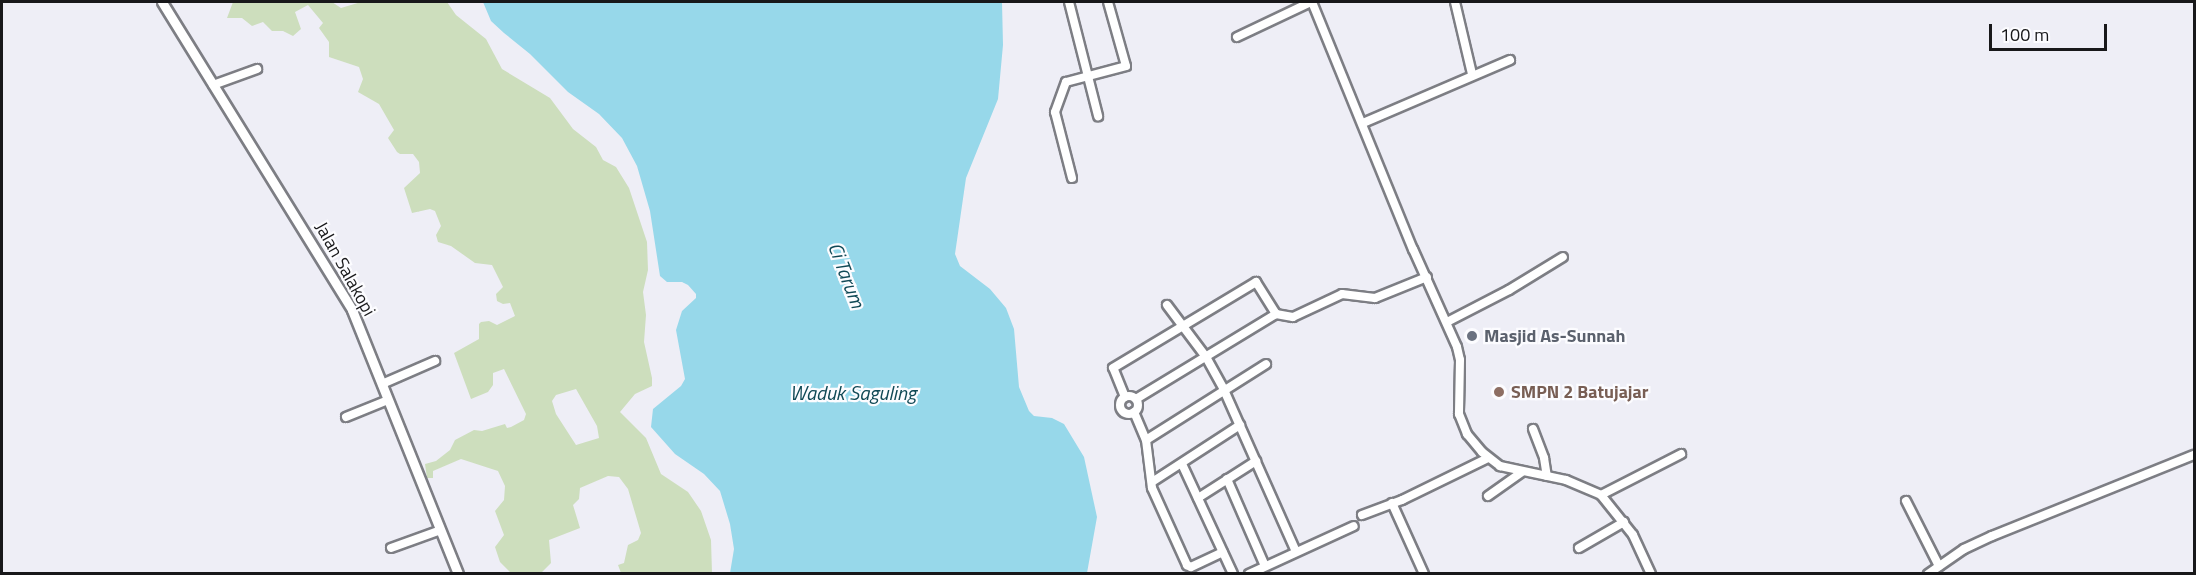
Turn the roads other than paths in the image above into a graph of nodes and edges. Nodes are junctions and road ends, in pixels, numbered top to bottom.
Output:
1 (162, 2) edge
2 (1069, 2) edge
3 (1108, 2) edge
4 (1311, 2) edge
5 (1455, 2) edge
6 (1237, 37) dead end
7 (1510, 60) dead end
8 (257, 69) dead end
9 (1472, 74) junction
10 (1088, 76) junction
11 (213, 85) junction
12 (1098, 116) dead end
13 (1363, 123) junction
14 (1072, 178) dead end
15 (1563, 256) dead end
16 (1427, 278) junction
17 (1167, 305) dead end
18 (1276, 315) junction
19 (1447, 322) junction
20 (1183, 326) junction
21 (1206, 357) junction
22 (435, 361) dead end
23 (1266, 364) dead end
24 (382, 384) junction
25 (1224, 390) junction
26 (1125, 397) junction
27 (1136, 399) junction
28 (388, 400) junction
29 (1134, 412) junction
30 (346, 417) dead end
31 (1240, 425) junction
32 (1533, 429) dead end
33 (1146, 440) junction
34 (1681, 454) dead end
35 (2194, 456) edge
36 (1488, 458) junction
37 (1256, 461) junction
38 (1182, 464) junction
39 (1522, 472) junction
40 (1548, 476) junction
41 (1227, 479) junction
42 (1152, 482) junction
43 (1601, 495) junction
44 (1488, 496) dead end
45 (1198, 498) junction
46 (1906, 501) dead end
47 (1392, 503) junction
48 (1362, 515) dead end
49 (1624, 522) junction
50 (1354, 526) dead end
51 (441, 530) junction
52 (391, 548) dead end
53 (1579, 548) dead end
54 (1223, 552) junction
55 (1296, 552) junction
56 (1265, 566) junction
57 (1939, 566) junction
58 (458, 573) edge
59 (1233, 573) edge
60 (1249, 573) edge
61 (1424, 573) edge
62 (1651, 573) edge
63 (1928, 573) edge

1 - 11 street, Jalan Salakopi
2 - 10 street
3 - 10 street
4 - 6 street
4 - 13 street
5 - 9 street
7 - 9 street
8 - 11 street
9 - 13 street
10 - 12 street
10 - 14 street
11 - 24 street, Jalan Salakopi
13 - 16 street
15 - 19 street
16 - 18 street
16 - 19 street
17 - 20 street
18 - 20 street
18 - 21 street
19 - 36 street
20 - 21 street
20 - 26 street
21 - 25 street
21 - 27 street
22 - 24 street
23 - 25 street
24 - 28 street, Jalan Salakopi
25 - 31 street
25 - 33 street
26 - 27 street
26 - 29 street
27 - 29 street
28 - 30 street
28 - 51 street, Jalan Salakopi
29 - 33 street
31 - 37 street
31 - 38 street
32 - 40 street
33 - 42 street
34 - 43 street
35 - 57 street
36 - 39 street
36 - 47 street
37 - 41 street
37 - 55 street
38 - 42 street
38 - 45 street
39 - 40 street
39 - 44 street
40 - 43 street
41 - 45 street
41 - 56 street
42 - 54 street
43 - 49 street
45 - 54 street
46 - 57 street
47 - 48 street
47 - 61 street
49 - 53 street
49 - 62 street
50 - 55 street
51 - 52 street
51 - 58 street, Jalan Salakopi
54 - 59 street
55 - 56 street
56 - 60 street
57 - 63 street

